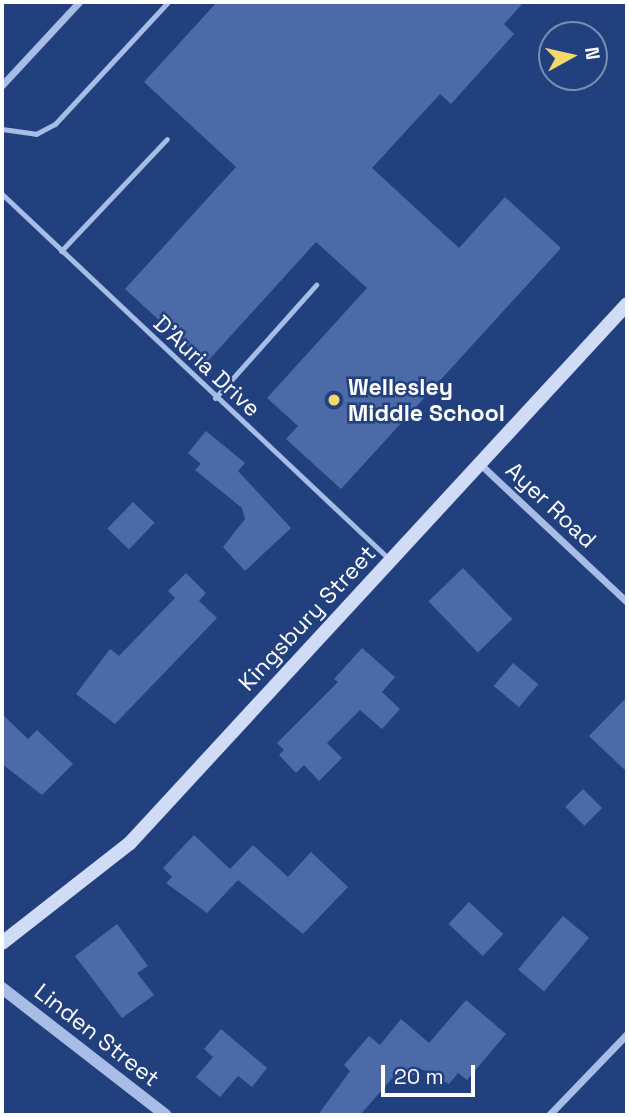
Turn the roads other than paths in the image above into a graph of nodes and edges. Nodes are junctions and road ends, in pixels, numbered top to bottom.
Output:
1 (79, 2) edge
2 (168, 2) edge
3 (2, 85) edge
4 (2, 129) edge
5 (167, 139) dead end
6 (2, 194) edge
7 (61, 251) junction
8 (316, 285) dead end
9 (627, 304) edge
10 (215, 398) junction
11 (480, 464) junction
12 (391, 561) junction
13 (627, 602) edge
14 (2, 943) edge
15 (2, 988) edge
16 (627, 1034) edge
17 (166, 1115) edge
18 (549, 1115) edge

1 - 3 street
2 - 4 lane
5 - 7 lane
6 - 7 lane, D'Auria Drive
7 - 10 lane, D'Auria Drive
8 - 10 lane
9 - 11 main road, Kingsbury Street
10 - 12 lane, D'Auria Drive
11 - 12 main road, Kingsbury Street
11 - 13 street, Ayer Road
12 - 14 main road, Kingsbury Street
15 - 17 street, Linden Street
16 - 18 street

